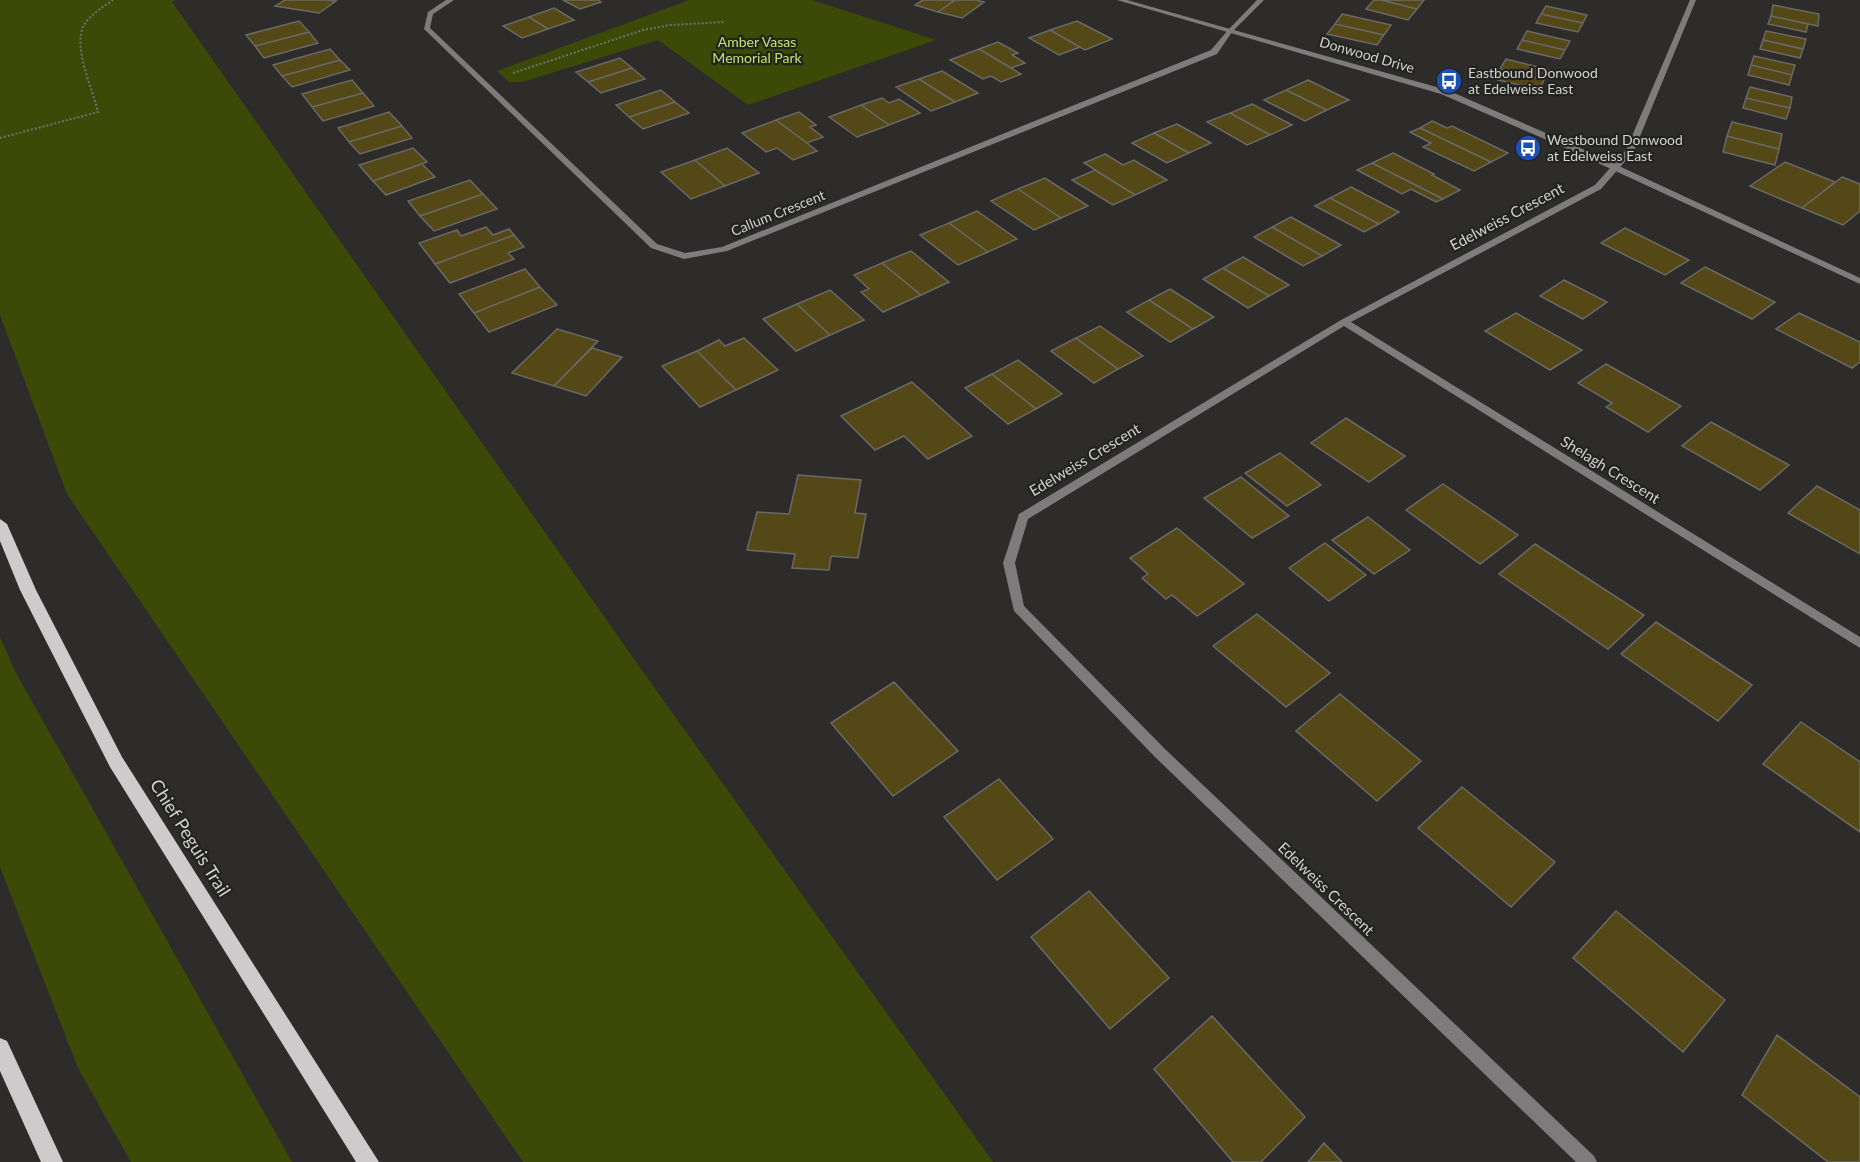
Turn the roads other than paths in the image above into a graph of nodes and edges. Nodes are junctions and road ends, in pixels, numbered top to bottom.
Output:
1 (451, 0) edge
2 (1120, 0) edge
3 (1260, 0) edge
4 (1693, 0) edge
5 (1230, 31) junction
6 (1613, 168) junction
7 (1860, 281) edge
8 (1344, 322) junction
9 (0, 524) edge
10 (1860, 643) edge
11 (0, 1048) edge
12 (52, 1162) edge
13 (368, 1162) edge
14 (1588, 1162) edge

1 - 5 street, Callum Crescent
2 - 5 street, Donwood Drive
3 - 5 street, Callum Crescent
4 - 6 street, Edelweiss Crescent
5 - 6 street, Donwood Drive
6 - 7 street, Donwood Drive
6 - 8 street, Edelweiss Crescent
8 - 10 street, Shelagh Crescent
8 - 14 street, Edelweiss Crescent
9 - 13 main road, Chief Peguis Trail
11 - 12 main road

